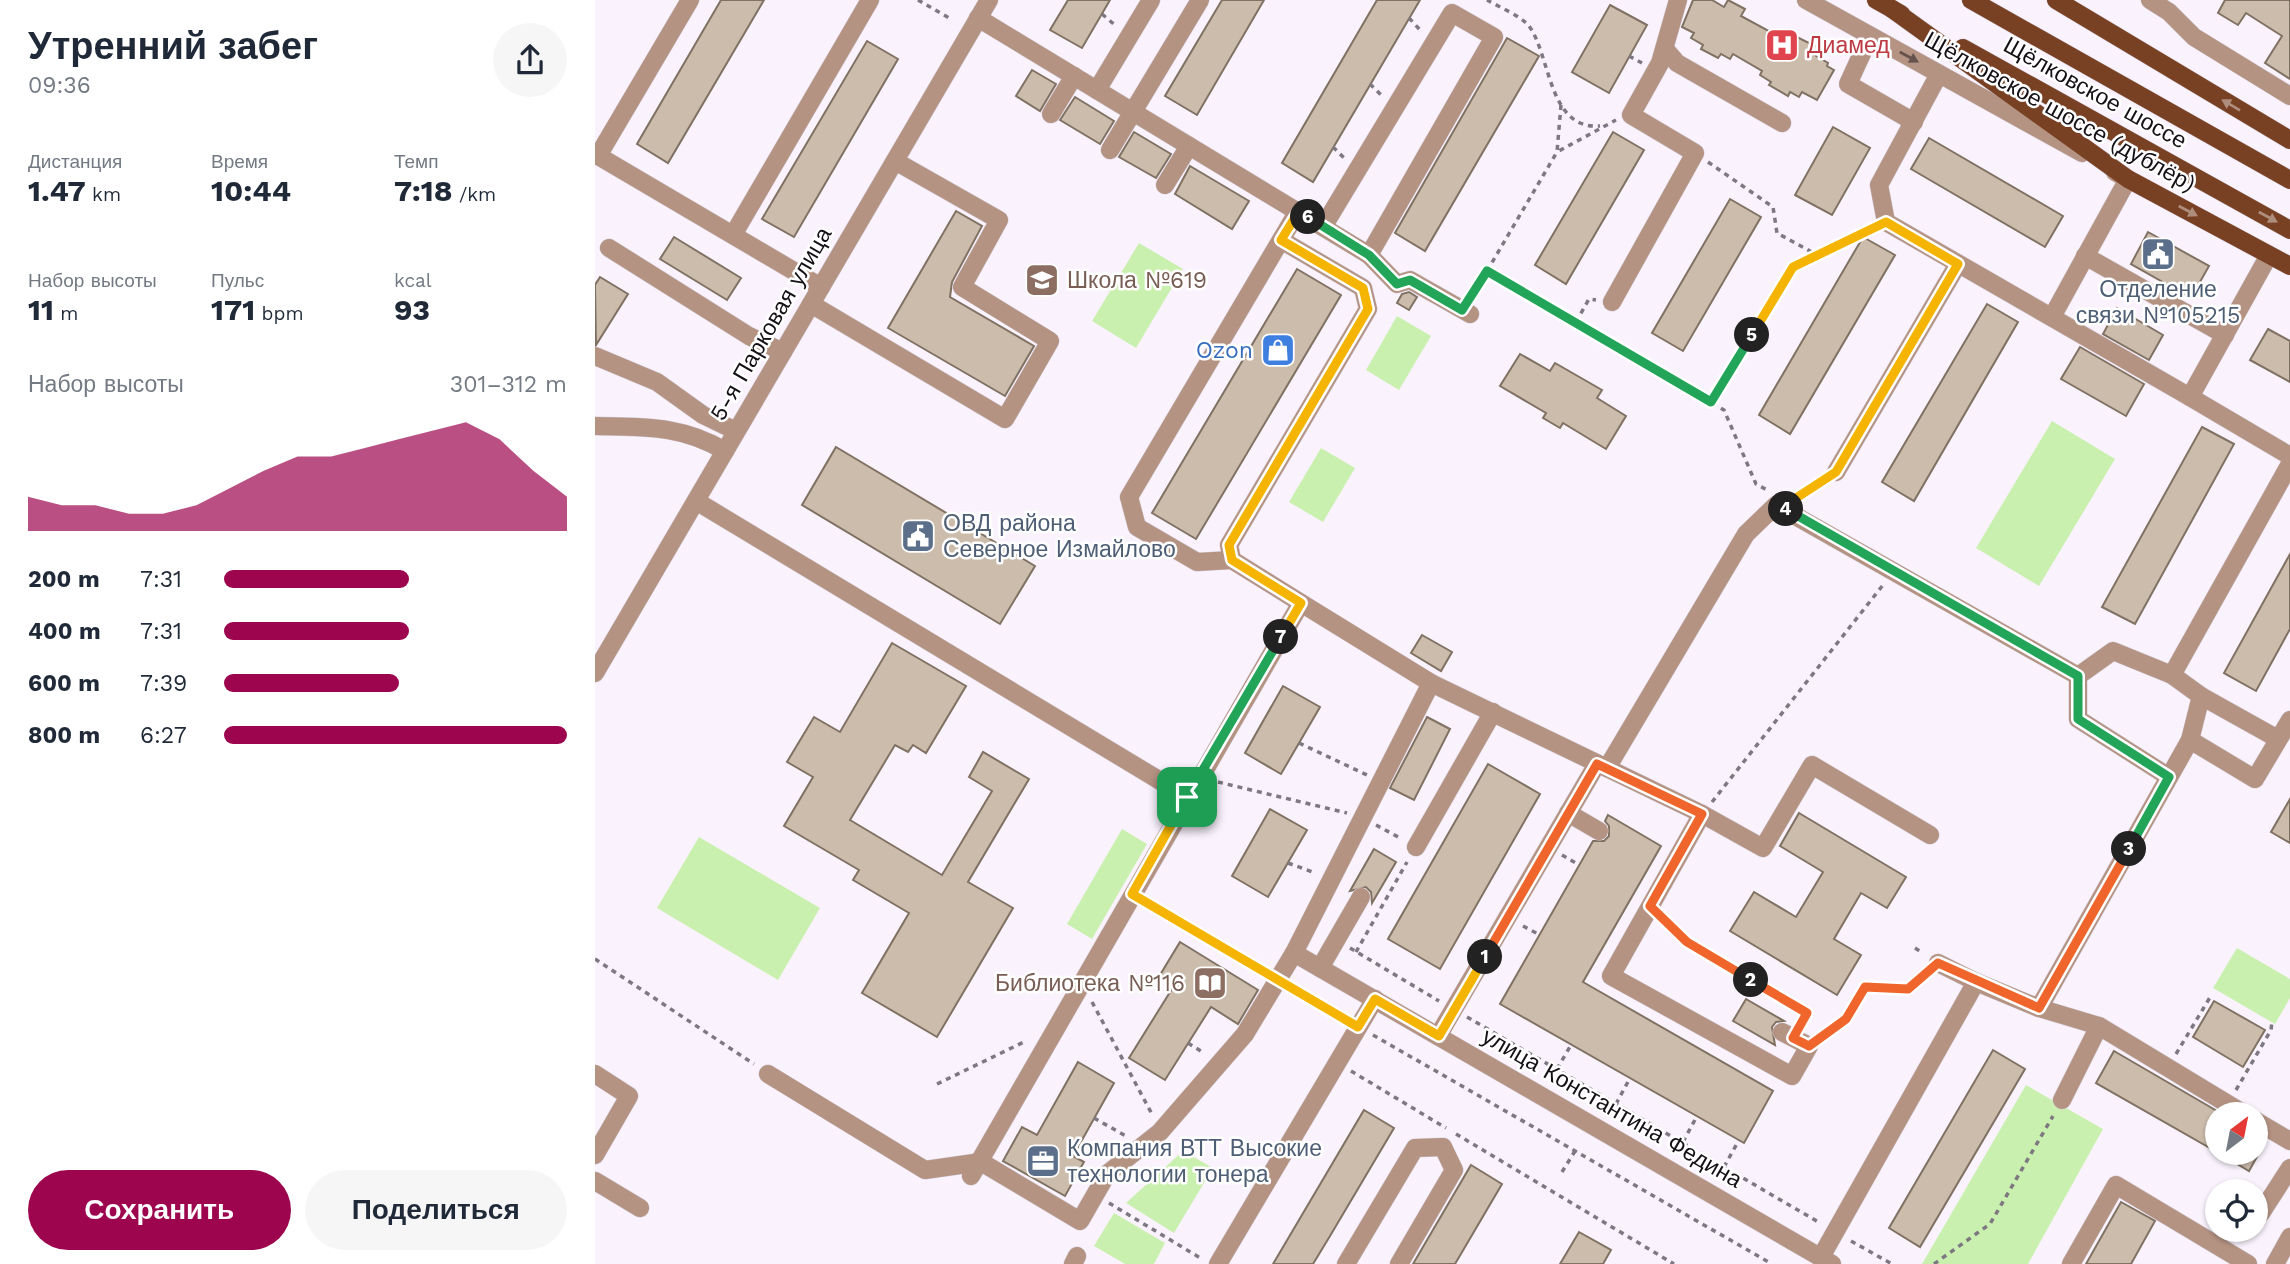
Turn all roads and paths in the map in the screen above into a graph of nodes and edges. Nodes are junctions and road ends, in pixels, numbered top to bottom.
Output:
1 (690, 0) edge
2 (870, 0) edge
3 (918, 0) edge
4 (989, 0) edge
5 (1151, 0) edge
6 (1200, 0) edge
7 (1487, 0) edge
8 (1678, 0) edge
9 (1806, 0) edge
10 (1876, 0) edge
11 (1971, 0) edge
12 (2056, 0) edge
13 (2150, 0) edge
14 (1892, 9) junction
15 (978, 18) junction
16 (951, 19) dead end
17 (1870, 36) junction
18 (1665, 49) junction
19 (1939, 74) junction
20 (1074, 76) junction
21 (1097, 90) junction
22 (2290, 96) edge
23 (1562, 104) junction
24 (1132, 112) junction
25 (1051, 114) dead end
26 (1914, 122) junction
27 (1782, 123) dead end
28 (2290, 140) edge
29 (1189, 146) junction
30 (1110, 150) dead end
31 (1557, 152) junction
32 (1695, 153) junction
33 (597, 155) edge
34 (895, 161) junction
35 (2128, 179) junction
36 (2290, 180) edge
37 (1165, 185) dead end
38 (1299, 211) junction
39 (1886, 222) junction
40 (1323, 227) junction
41 (2290, 230) edge
42 (733, 235) junction
43 (1281, 240) junction
44 (609, 248) dead end
45 (1369, 255) junction
46 (2269, 255) junction
47 (1819, 256) junction
48 (2085, 257) junction
49 (1958, 264) junction
50 (2290, 266) edge
51 (1487, 271) junction
52 (821, 287) junction
53 (1589, 299) dead end
54 (1612, 302) dead end
55 (811, 304) junction
56 (1466, 312) joint
57 (2052, 317) junction
58 (1576, 322) junction
59 (2225, 335) junction
60 (783, 352) junction
61 (595, 356) edge
62 (2190, 397) junction
63 (595, 426) edge
64 (736, 431) junction
65 (725, 451) junction
66 (2290, 456) edge
67 (2290, 464) edge
68 (1836, 472) joint
69 (696, 501) junction
70 (1785, 510) junction
71 (1232, 560) junction
72 (1893, 572) junction
73 (1301, 603) junction
74 (595, 673) edge
75 (2172, 675) junction
76 (2078, 676) junction
77 (1431, 683) junction
78 (2201, 696) junction
79 (1493, 712) junction
80 (2290, 720) edge
81 (2190, 740) junction
82 (2278, 740) junction
83 (1299, 743) dead end
84 (1602, 766) junction
85 (1199, 777) junction
86 (2169, 777) junction
87 (1381, 782) junction
88 (1187, 797) junction
89 (1568, 813) junction
90 (1702, 814) junction
91 (1363, 817) junction
92 (1599, 831) dead end
93 (1930, 835) dead end
94 (1416, 847) junction
95 (1288, 863) dead end
96 (1331, 879) junction
97 (1132, 894) junction
98 (1361, 897) dead end
99 (1650, 906) junction
100 (1336, 940) junction
101 (1356, 952) junction
102 (1294, 953) junction
103 (595, 960) edge
104 (1938, 963) joint
105 (1320, 968) junction
106 (1082, 981) junction
107 (1279, 981) junction
108 (1976, 982) junction
109 (2212, 994) dead end
110 (1375, 999) junction
111 (2039, 1008) junction
112 (1454, 1009) junction
113 (2272, 1021) dead end
114 (2099, 1026) junction
115 (1055, 1027) junction
116 (1358, 1027) junction
117 (1787, 1035) joint
118 (1439, 1036) junction
119 (1188, 1043) dead end
120 (1571, 1045) dead end
121 (1809, 1046) junction
122 (1207, 1054) dead end
123 (1337, 1063) junction
124 (2168, 1068) junction
125 (1557, 1069) junction
126 (595, 1074) edge
127 (768, 1074) joint
128 (1630, 1078) dead end
129 (937, 1084) dead end
130 (2062, 1100) joint
131 (2225, 1102) edge
132 (2229, 1102) edge
133 (1616, 1104) junction
134 (1697, 1116) dead end
135 (1094, 1118) dead end
136 (1157, 1124) dead end
137 (2268, 1128) edge
138 (1739, 1140) dead end
139 (1134, 1141) dead end
140 (2290, 1141) edge
141 (1682, 1143) junction
142 (1575, 1151) junction
143 (595, 1155) edge
144 (1724, 1167) junction
145 (2290, 1168) edge
146 (976, 1169) junction
147 (1562, 1172) dead end
148 (595, 1181) edge
149 (1749, 1182) dead end
150 (1096, 1195) junction
151 (2268, 1202) edge
152 (640, 1208) dead end
153 (2290, 1237) edge
154 (1826, 1261) edge
155 (1210, 1264) edge
156 (1218, 1264) edge
157 (1346, 1264) edge
158 (1399, 1264) edge
159 (1674, 1264) edge
160 (1772, 1264) edge
161 (1934, 1264) edge
162 (2071, 1264) edge
163 (2248, 1264) edge
164 (2275, 1264) edge

1 - 33 street
2 - 42 street
3 - 16 path
4 - 15 street, 5-я Парковая улица
5 - 21 street
6 - 24 street
7 - 23 path
8 - 18 street
9 - 17 street, Щёлковское шоссе (дублёр)
10 - 14 main road, Щёлковское шоссе
11 - 36 main road, Щёлковское шоссе
28 -> 12 main road
13 - 22 street
14 - 35 main road
14 -> 41 main road, Щёлковское шоссе
15 - 20 street
15 - 34 street, 5-я Парковая улица
17 -> 19 street, Щёлковское шоссе (дублёр)
17 - 26 street
18 - 27 street
18 - 32 street
19 - 26 street
19 - 35 street, Щёлковское шоссе (дублёр)
20 - 21 street
20 - 25 street
21 - 24 street
23 - 31 path
23 - 31 path
24 - 29 street
24 - 30 street
26 - 39 street
29 - 37 street
29 - 38 street
31 - 51 path
32 - 47 path
32 - 54 street
33 - 42 street
34 - 52 street, 5-я Парковая улица
34 - 55 street
35 -> 46 main road, Щёлковское шоссе (дублёр)
35 - 48 street
38 - 40 street
38 - 43 street
39 - 47 path
39 - 49 street
40 - 45 street
40 - 45 street
42 - 52 street
43 - 71 street
43 - 71 street
44 - 60 street
45 - 56 street
46 - 50 main road, Щёлковское шоссе (дублёр)
46 - 59 street
47 - 58 path
48 - 57 street
48 - 59 street
49 - 57 street
49 - 68 street
51 - 56 path
51 - 58 path
52 - 55 street, 5-я Парковая улица
53 - 58 path
55 - 60 street, 5-я Парковая улица
57 - 62 street
59 - 62 street
60 - 64 street, 5-я Парковая улица
61 - 64 street
62 - 66 street
63 - 65 street
64 - 65 street, 5-я Парковая улица
65 - 69 street, 5-я Парковая улица
67 - 75 street
68 - 70 path
69 - 74 street, 5-я Парковая улица
69 - 88 street
70 - 72 street
70 - 84 street
71 - 73 street
72 - 76 street
72 - 90 path
73 - 77 street
73 - 85 street
75 - 76 street
75 - 78 street
76 - 86 street
77 - 79 street
77 - 87 street
78 - 81 street
78 - 82 street
79 - 84 street
79 - 94 street
80 - 82 street
81 - 82 street
81 - 86 street
83 - 87 path
84 - 89 street
84 - 90 street
85 - 88 street
85 - 91 path
86 - 111 street
87 - 91 street
88 - 97 street
89 - 92 street
89 - 112 street
90 - 93 street
90 - 99 street
91 - 94 path
91 - 96 street
94 - 101 path
95 - 96 path
96 - 102 street
97 - 106 street
97 - 107 path
98 - 100 street
99 - 117 path
99 - 121 street
100 - 101 path
100 - 105 street
101 - 112 path
102 - 105 street, улица Константина Федина
102 - 107 street
103 - 127 path
104 - 108 street
104 - 121 path
105 - 110 street, улица Константина Федина
106 - 115 street
106 - 136 path
107 - 116 path
107 - 150 street
108 - 111 street
108 - 154 street
109 - 124 path
110 - 116 street
110 - 118 street, улица Константина Федина
111 - 114 street
112 - 118 street
112 - 125 path
113 - 132 path
114 - 124 street
114 - 130 street
115 - 129 path
115 - 146 street
116 - 123 street
116 - 142 path
117 - 121 street
118 - 154 street, улица Константина Федина
119 - 122 path
120 - 125 path
123 - 156 street
123 - 159 path
124 - 131 street
125 - 133 path
126 - 143 street
127 - 146 street
128 - 133 path
130 - 161 path
133 - 141 path
134 - 141 path
135 - 139 path
137 - 140 street
138 - 144 path
141 - 144 path
142 - 147 path
142 - 160 path
144 - 149 path
145 - 151 street
146 - 150 street
148 - 152 street
150 - 155 path
153 - 164 street
157 - 158 street
162 - 163 street

